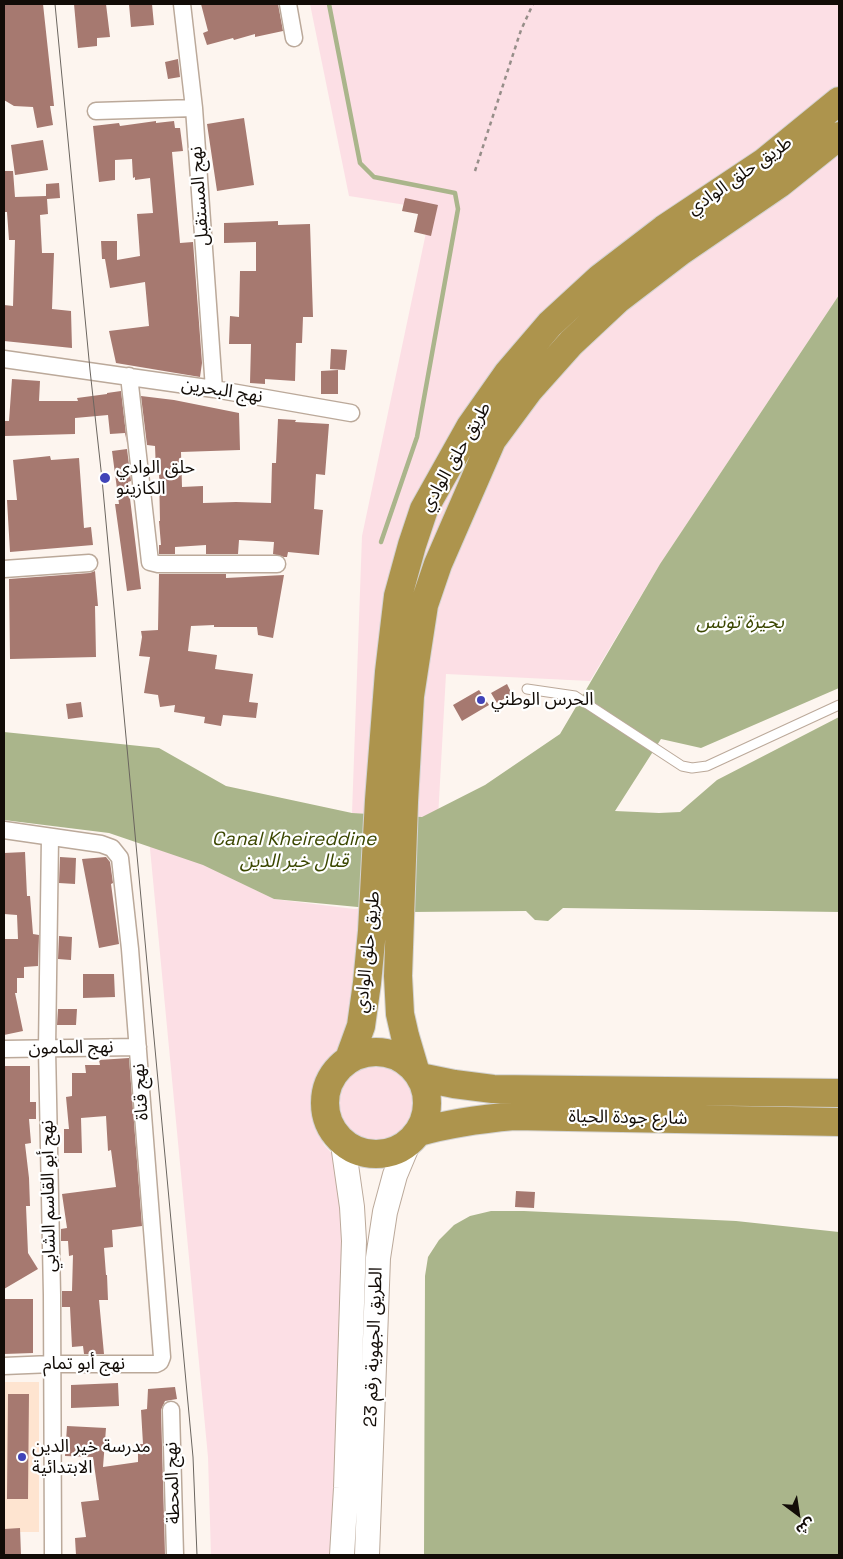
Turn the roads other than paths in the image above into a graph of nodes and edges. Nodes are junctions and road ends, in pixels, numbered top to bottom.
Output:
1 (182, 4) edge
2 (288, 4) edge
3 (294, 38) dead end
4 (839, 101) edge
5 (194, 108) junction
6 (96, 111) dead end
7 (839, 136) edge
8 (4, 359) edge
9 (129, 376) junction
10 (214, 389) junction
11 (351, 413) dead end
12 (89, 563) dead end
13 (277, 564) dead end
14 (4, 569) edge
15 (527, 689) dead end
16 (839, 705) edge
17 (392, 801) junction
18 (4, 830) edge
19 (50, 837) junction
20 (138, 1048) junction
21 (4, 1049) edge
22 (47, 1049) junction
23 (349, 1059) junction
24 (418, 1074) junction
25 (839, 1093) edge
26 (839, 1122) edge
27 (413, 1138) junction
28 (343, 1144) junction
29 (162, 1359) joint
30 (52, 1364) junction
31 (4, 1366) edge
32 (171, 1410) dead end
33 (53, 1555) edge
34 (175, 1555) edge
35 (342, 1555) edge
36 (367, 1555) edge

1 - 5 street, نهج المستقبل
2 - 3 street
4 - 17 highway, طريق حلق الوادي
5 - 6 street
5 - 10 street, نهج المستقبل
7 - 17 highway, طريق حلق الوادي
8 - 9 street, نهج البحرين
9 - 10 street, نهج البحرين
9 - 13 street
10 - 11 street, نهج البحرين
12 - 14 street
15 - 16 lane
17 - 23 highway, طريق حلق الوادي
17 - 24 highway, طريق حلق الوادي
18 - 19 street, نهج قناة
19 - 20 street, نهج قناة
19 - 22 street, نهج أبو القاسم الشابي
20 - 22 street, نهج المامون
20 - 29 street, نهج قناة
21 - 22 street, نهج المامون
22 - 30 street, نهج أبو القاسم الشابي
23 - 24 highway
23 - 28 highway, الطريق الجهوية رقم 23
24 - 25 highway, شارع جودة الحياة
24 - 27 highway, الطريق الجهوية رقم 23
26 - 27 highway, شارع جودة الحياة
27 - 28 highway
27 - 36 main road, الطريق الجهوية رقم 23
28 - 35 main road, الطريق الجهوية رقم 23
29 - 30 street, نهج أبو تمام
30 - 31 street, نهج أبو تمام
30 - 33 street, نهج أبو القاسم الشابي
32 - 34 street, نهج المحطة

